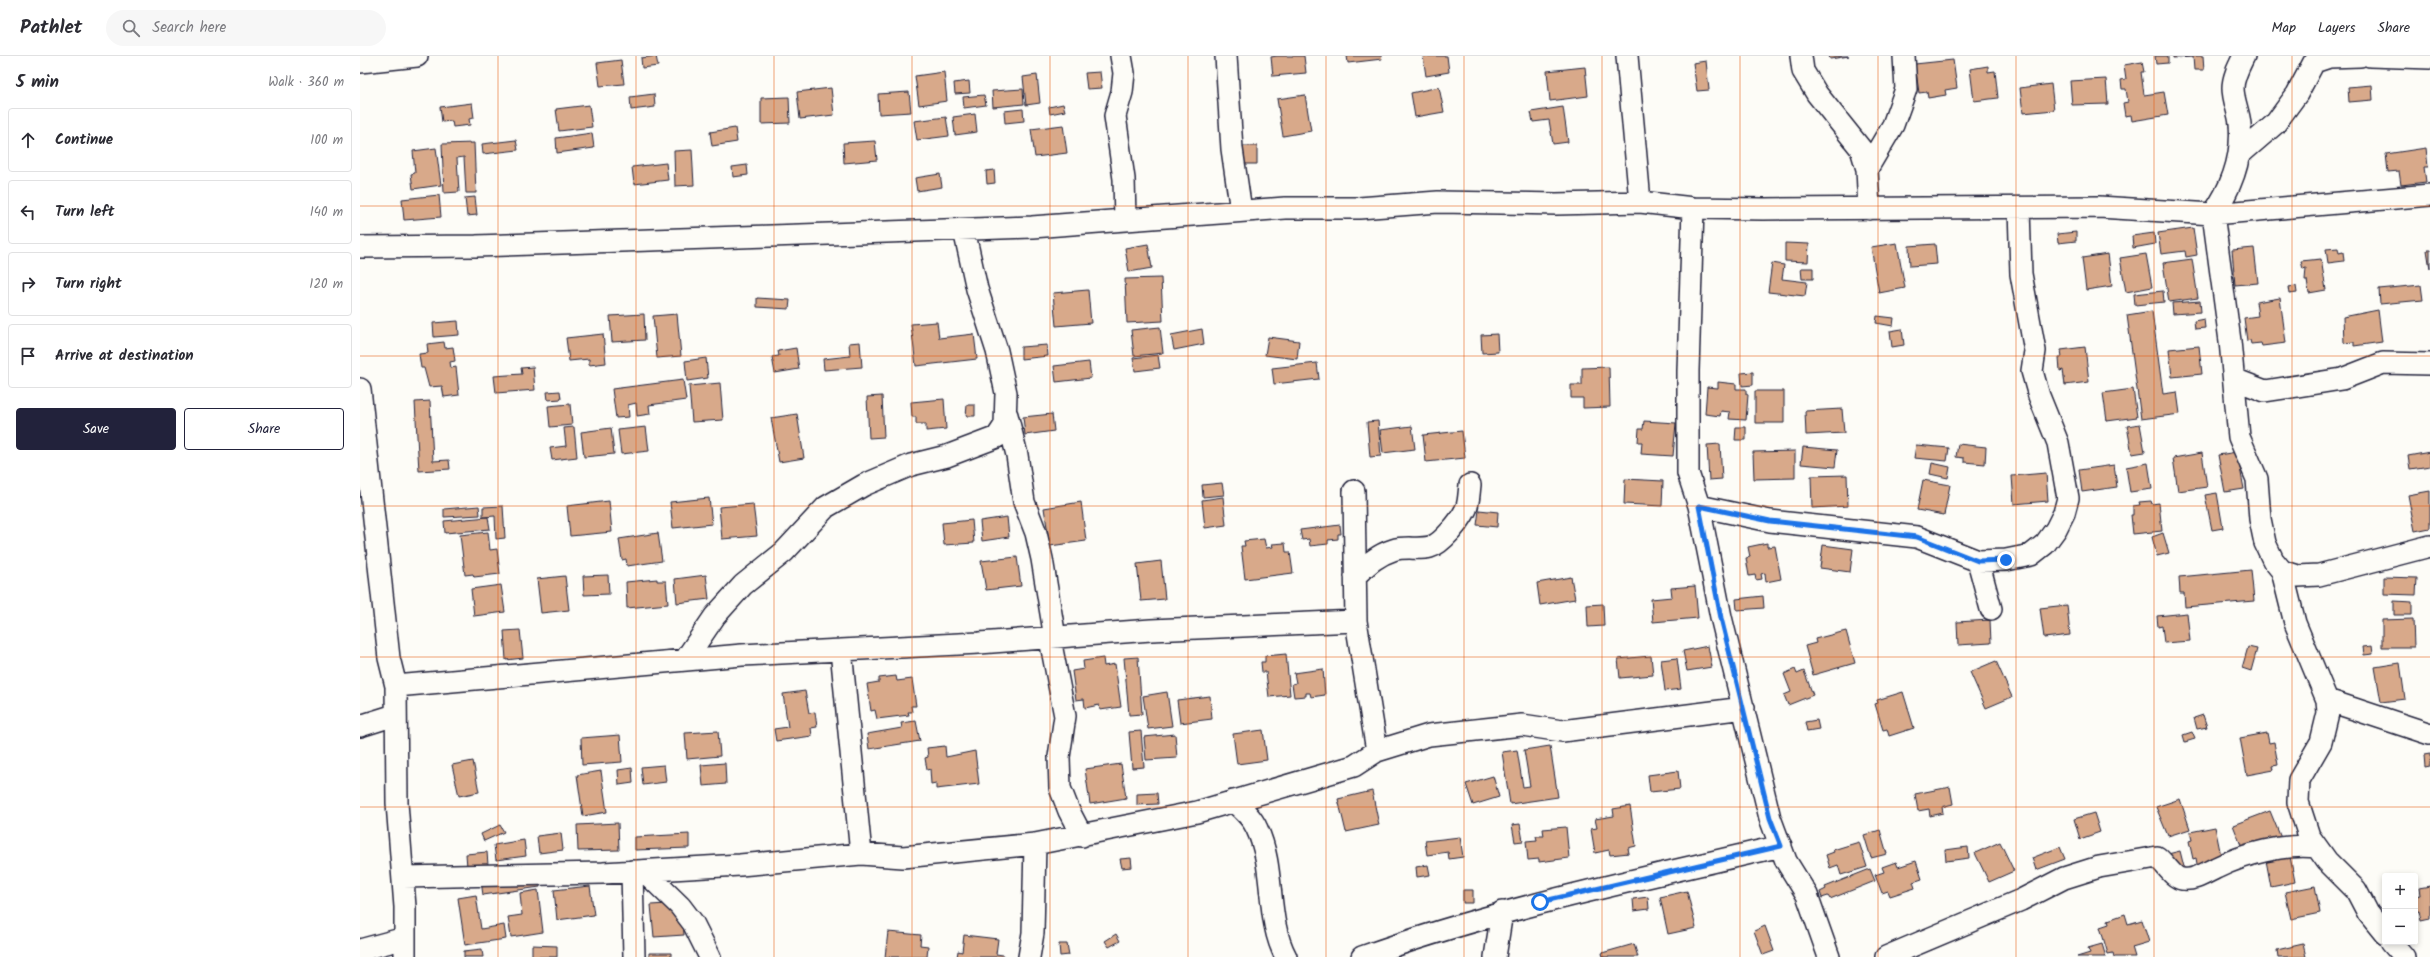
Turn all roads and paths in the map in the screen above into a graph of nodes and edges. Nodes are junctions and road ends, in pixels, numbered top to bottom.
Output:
1 (417, 56) edge
2 (1121, 56) edge
3 (1226, 56) edge
4 (1627, 56) edge
5 (1800, 56) edge
6 (1904, 56) edge
7 (2244, 56) edge
8 (2360, 56) edge
9 (2370, 56) edge
10 (2430, 58) edge
11 (360, 62) edge
12 (2239, 155) junction
13 (1867, 169) junction
14 (2430, 195) edge
15 (1640, 202) junction
16 (1693, 208) junction
17 (2019, 208) junction
18 (1869, 209) junction
19 (1241, 211) junction
20 (2213, 214) junction
21 (1125, 219) junction
22 (964, 230) junction
23 (360, 247) edge
24 (2430, 364) edge
25 (2234, 379) junction
26 (360, 389) edge
27 (1007, 415) junction
28 (1470, 485) dead end
29 (1354, 491) dead end
30 (1699, 506) junction
31 (368, 522) edge
32 (2430, 546) edge
33 (1978, 561) junction
34 (2282, 571) junction
35 (1355, 576) junction
36 (1991, 609) dead end
37 (1356, 621) junction
38 (1053, 638) junction
39 (841, 650) junction
40 (685, 660) junction
41 (396, 686) junction
42 (2327, 700) junction
43 (1744, 708) junction
44 (396, 715) junction
45 (360, 726) edge
46 (2430, 734) edge
47 (1377, 751) junction
48 (1233, 801) junction
49 (1082, 836) junction
50 (1035, 844) junction
51 (1781, 846) junction
52 (2317, 847) junction
53 (861, 854) junction
54 (638, 871) junction
55 (402, 877) junction
56 (1502, 912) junction
57 (2382, 930) edge
58 (2394, 945) edge
59 (405, 948) edge
60 (360, 950) edge
61 (634, 957) edge
62 (710, 957) edge
63 (1029, 957) edge
64 (1286, 957) edge
65 (1362, 957) edge
66 (1496, 957) edge
67 (1828, 957) edge
68 (1886, 957) edge
69 (2404, 957) edge

1 - 11 street
2 - 21 street
3 - 19 street
4 - 15 street
5 - 13 street
6 - 13 street
7 - 12 street
8 - 12 street
9 - 10 street
12 - 20 street
13 - 18 street
14 - 20 street
15 - 16 street
15 - 19 street
16 - 18 street
16 - 30 street
17 - 18 street
17 - 20 street
17 - 33 street
19 - 21 street
20 - 25 street
21 - 22 street
22 - 23 street
22 - 27 street
24 - 25 street
25 - 34 street
26 - 31 street
27 - 38 street
27 - 40 street
28 - 35 street
29 - 35 street
30 - 33 street
30 - 43 street
31 - 41 street
32 - 34 street
33 - 36 street
34 - 42 street
35 - 37 street
37 - 38 street
37 - 47 street
38 - 39 street
38 - 49 street
39 - 40 street
39 - 53 street
40 - 41 street
41 - 44 street
42 - 46 street
42 - 52 street
43 - 47 street
43 - 51 street
44 - 45 street
44 - 55 street
47 - 48 street
48 - 49 street
48 - 64 street
49 - 50 street
50 - 53 street
50 - 63 street
51 - 56 street
51 - 67 street
52 - 57 street
52 - 68 street
53 - 54 street
54 - 55 street
54 - 61 street
54 - 62 street
55 - 59 street
56 - 65 street
56 - 66 street
58 - 69 street
59 - 60 street

